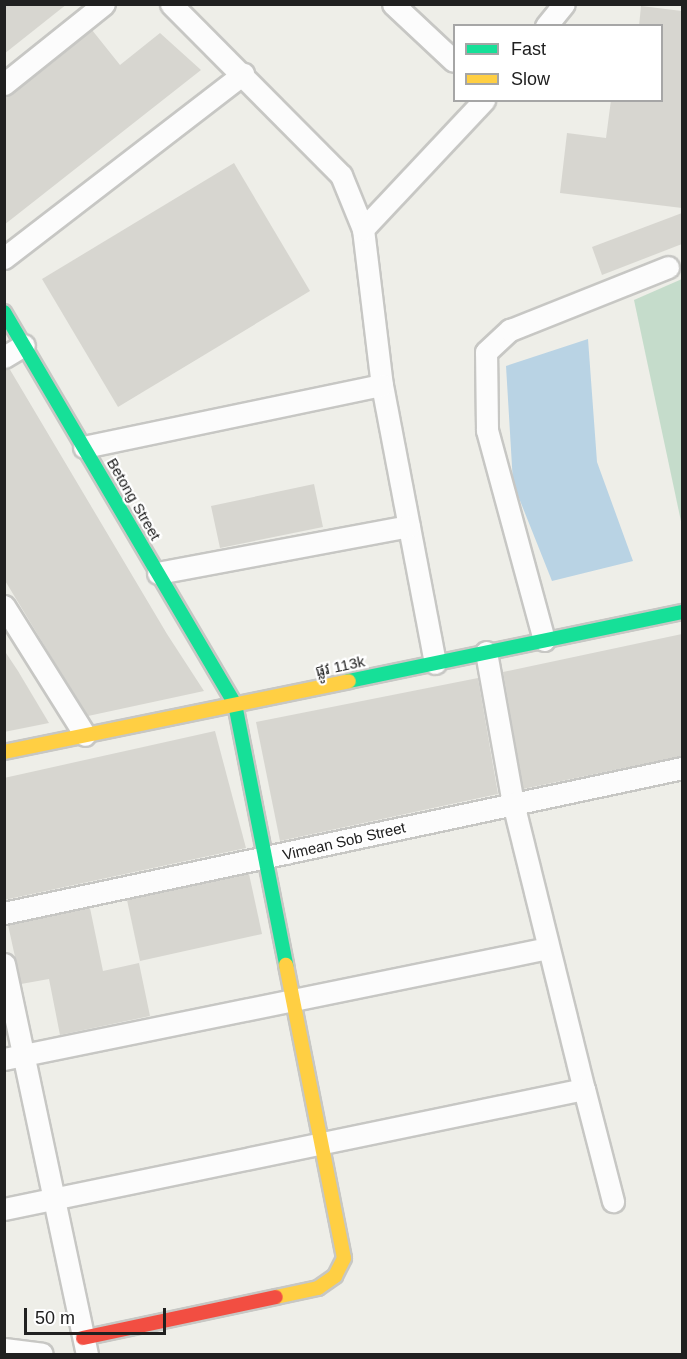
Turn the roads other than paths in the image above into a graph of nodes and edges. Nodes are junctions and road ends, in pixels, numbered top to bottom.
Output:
1 (104, 4) edge
2 (171, 4) edge
3 (393, 4) edge
4 (564, 4) edge
5 (548, 24) edge
6 (453, 60) edge
7 (243, 74) junction
8 (4, 84) edge
9 (482, 102) edge
10 (363, 229) junction
11 (4, 258) edge
12 (668, 267) dead end
13 (4, 312) edge
14 (24, 345) junction
15 (4, 357) edge
16 (382, 385) junction
17 (84, 447) junction
18 (409, 526) junction
19 (158, 573) junction
20 (4, 606) edge
21 (682, 612) edge
22 (544, 640) junction
23 (486, 652) junction
24 (435, 663) junction
25 (235, 704) junction
26 (85, 735) junction
27 (4, 752) edge
28 (682, 768) edge
29 (513, 802) junction
30 (261, 860) junction
31 (4, 913) edge
32 (548, 948) junction
33 (4, 964) edge
34 (292, 1001) junction
35 (14, 1057) edge
36 (584, 1089) junction
37 (320, 1142) junction
38 (54, 1198) junction
39 (613, 1201) dead end
40 (4, 1209) edge
41 (85, 1346) edge
42 (4, 1349) edge
43 (42, 1354) edge

1 - 8 street
2 - 7 street
3 - 6 street
4 - 5 street
7 - 10 street
7 - 11 street
9 - 10 street
10 - 16 street
12 - 22 street
13 - 14 street, Betong Street
14 - 15 street
14 - 17 street, Betong Street
16 - 17 street
16 - 18 street
17 - 19 street, Betong Street
18 - 19 street
18 - 24 street
19 - 25 street, Betong Street
20 - 26 street
21 - 22 street, ផ្លូវ 113k
22 - 23 street, ផ្លូវ 113k
23 - 24 street, ផ្លូវ 113k
23 - 29 street
24 - 25 street, ផ្លូវ 113k
25 - 26 street, ផ្លូវ 113k
25 - 30 street
26 - 27 street, ផ្លូវ 113k
28 - 29 street, Vimean Sob Street
29 - 30 street, Vimean Sob Street
29 - 32 street
30 - 31 street, Vimean Sob Street
30 - 34 street
32 - 34 street
32 - 36 street
33 - 35 street
34 - 35 street
34 - 37 street
35 - 38 street
36 - 37 street
36 - 39 street
37 - 38 street
37 - 41 street
38 - 40 street
38 - 41 street
42 - 43 street

